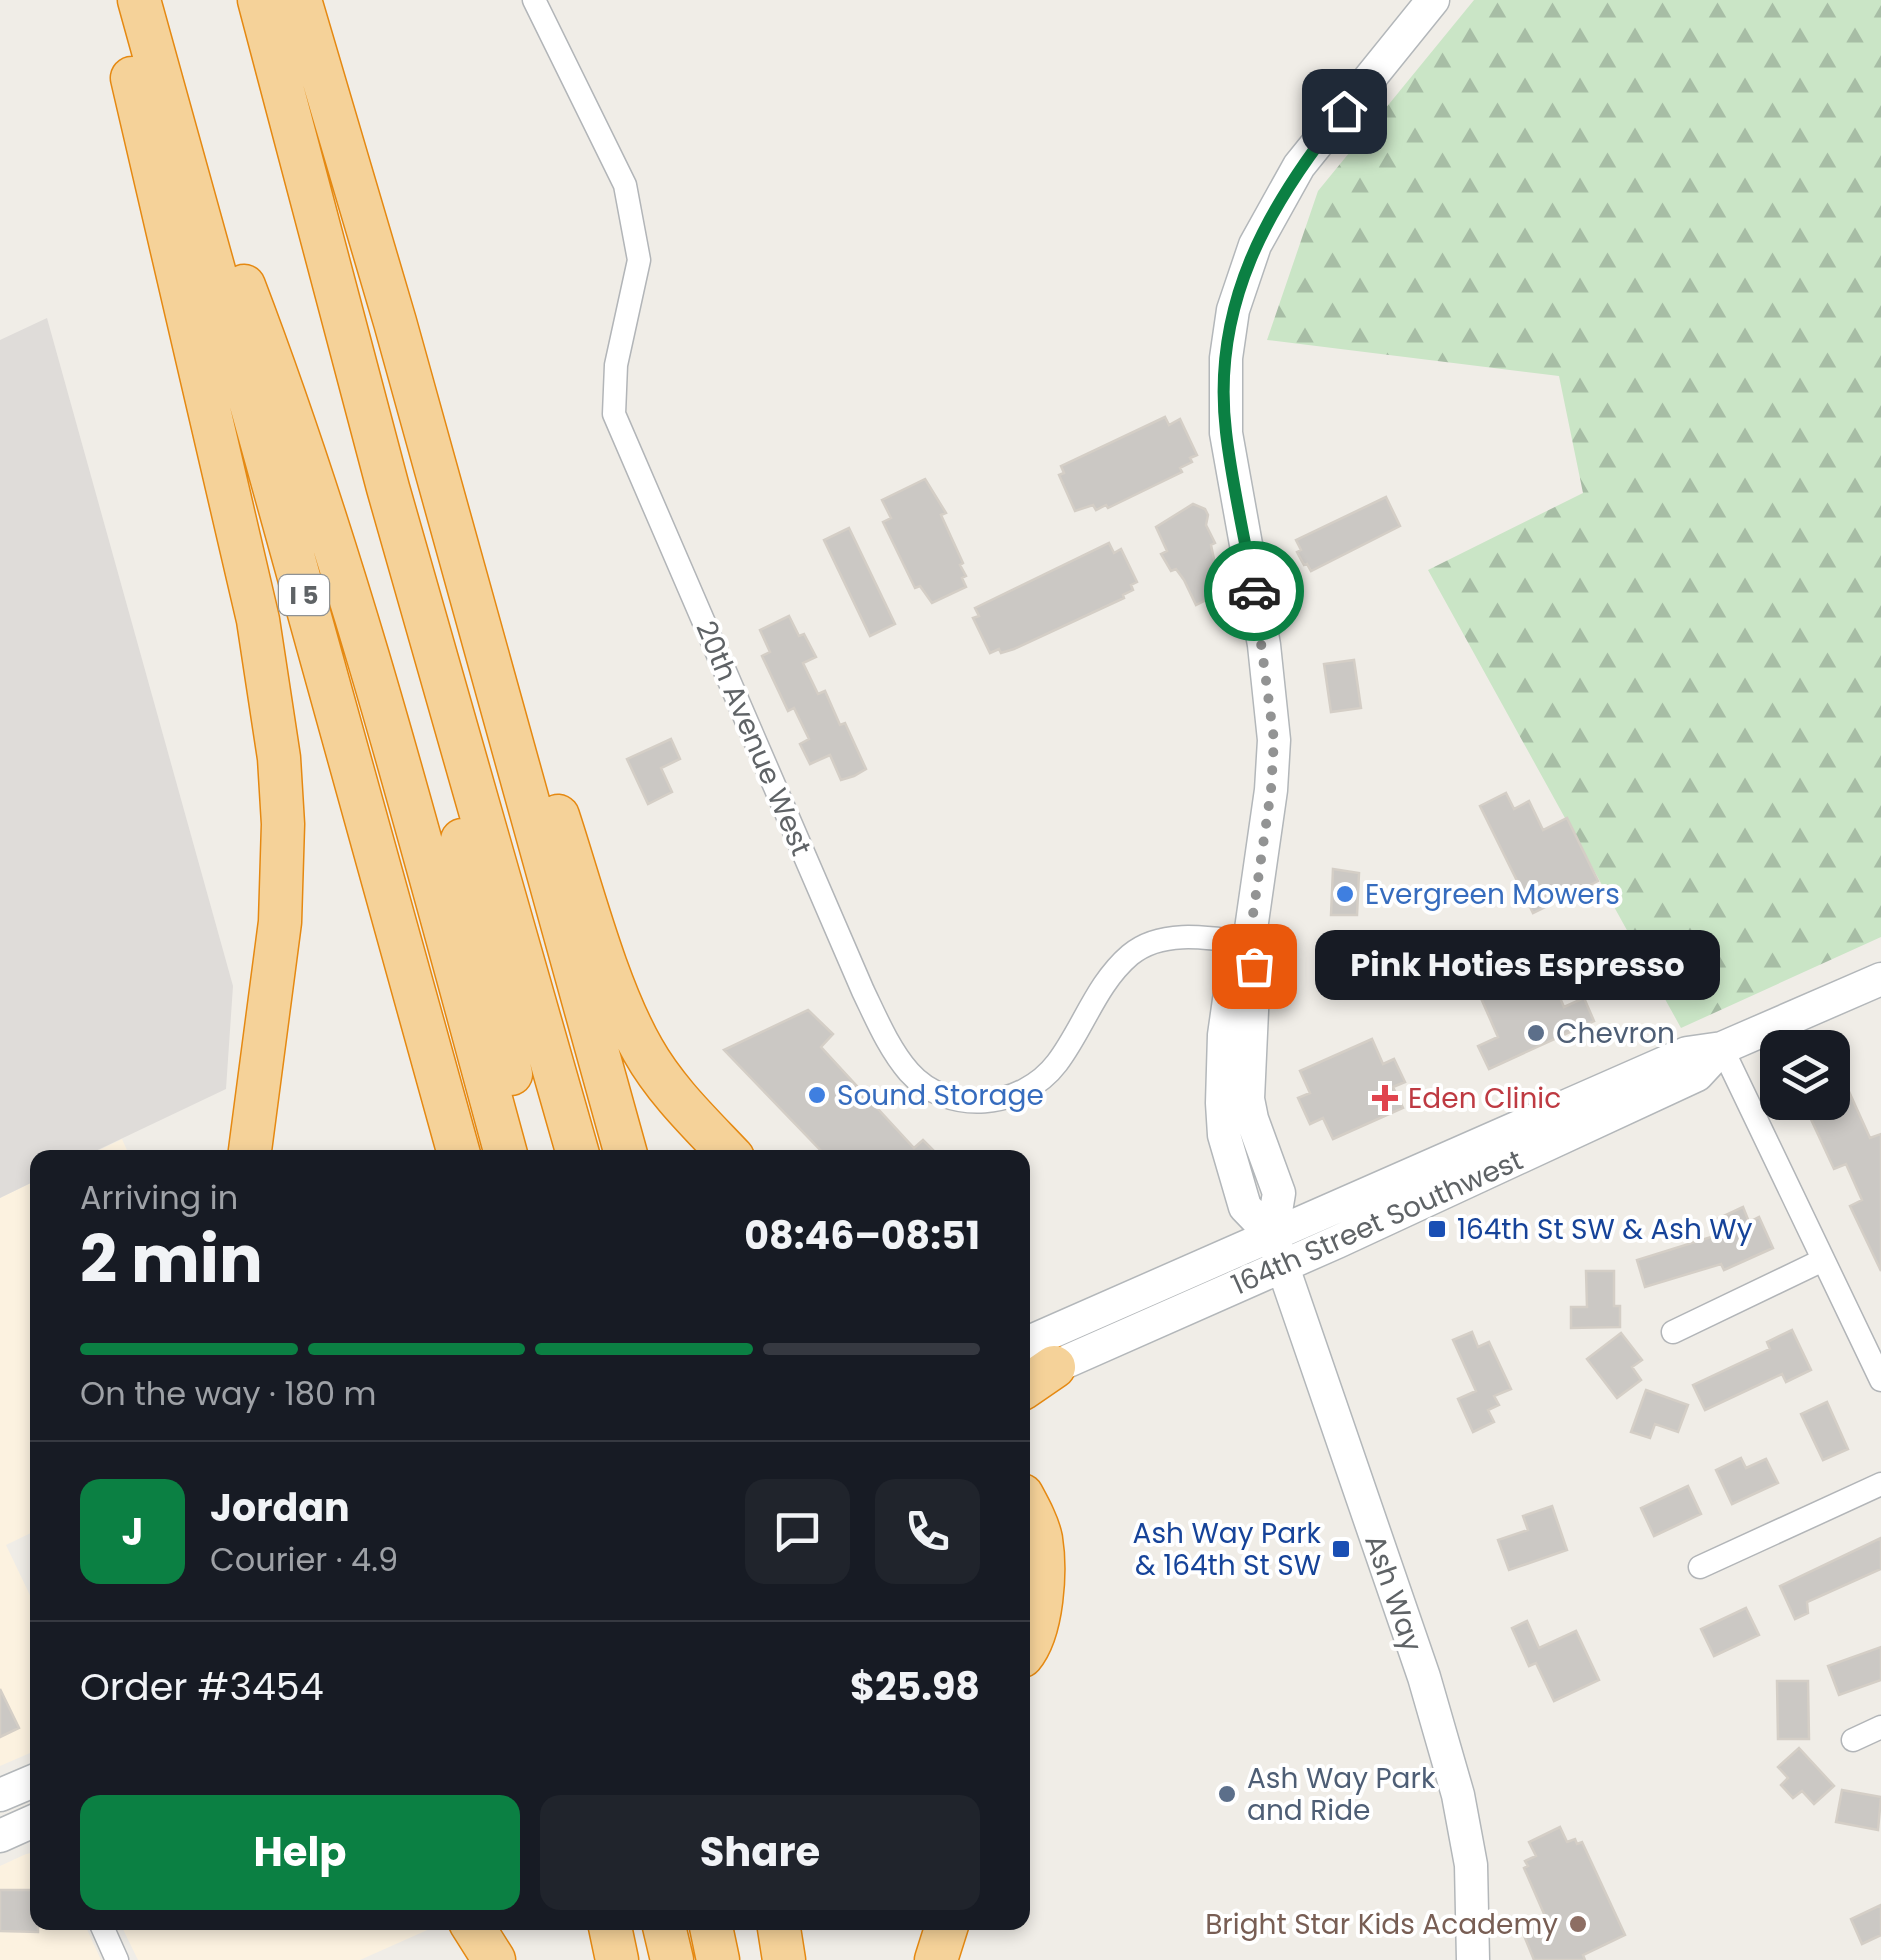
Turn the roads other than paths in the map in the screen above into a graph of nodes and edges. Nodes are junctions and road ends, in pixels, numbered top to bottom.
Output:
1 (114, 0) edge
2 (259, 0) edge
3 (300, 0) edge
4 (534, 0) edge
5 (1433, 0) edge
6 (144, 16) edge
7 (395, 322) junction
8 (388, 488) junction
9 (1249, 942) junction
10 (1881, 979) edge
11 (1722, 1048) junction
12 (250, 1150) edge
13 (458, 1150) edge
14 (505, 1150) edge
15 (528, 1150) edge
16 (578, 1150) edge
17 (625, 1150) edge
18 (725, 1150) edge
19 (1276, 1251) junction
20 (1822, 1260) junction
21 (1673, 1332) dead end
22 (1030, 1370) edge
23 (1881, 1380) edge
24 (1881, 1484) edge
25 (1030, 1513) edge
26 (1700, 1567) dead end
27 (1030, 1644) edge
28 (1881, 1727) edge
29 (1853, 1740) dead end
30 (30, 1783) edge
31 (0, 1796) edge
32 (30, 1823) edge
33 (0, 1836) edge
34 (104, 1930) edge
35 (475, 1930) edge
36 (611, 1930) edge
37 (665, 1930) edge
38 (712, 1930) edge
39 (730, 1930) edge
40 (779, 1930) edge
41 (945, 1930) edge
42 (117, 1960) edge
43 (494, 1960) edge
44 (617, 1960) edge
45 (672, 1960) edge
46 (718, 1960) edge
47 (734, 1960) edge
48 (784, 1960) edge
49 (936, 1960) edge
50 (1474, 1960) edge

1 - 12 highway
2 - 8 highway
3 - 7 highway
4 - 9 street, 20th Avenue West
5 - 9 street, Ash Way
6 - 13 highway, I 5
6 - 14 highway
7 - 17 highway
7 - 18 highway
8 - 15 highway
8 - 16 highway
9 - 19 street, Ash Way
10 - 11 street, 164th Street Southwest
11 - 19 street, 164th Street Southwest
11 - 20 street
19 - 22 street, 164th Street Southwest
19 - 50 street, Ash Way
20 - 21 street
20 - 23 street
24 - 26 street
25 - 27 highway
28 - 29 street
30 - 31 street
32 - 33 street
34 - 42 street
35 - 43 highway
36 - 44 highway
37 - 45 highway
38 - 46 highway
39 - 47 highway
40 - 48 highway
41 - 49 highway

